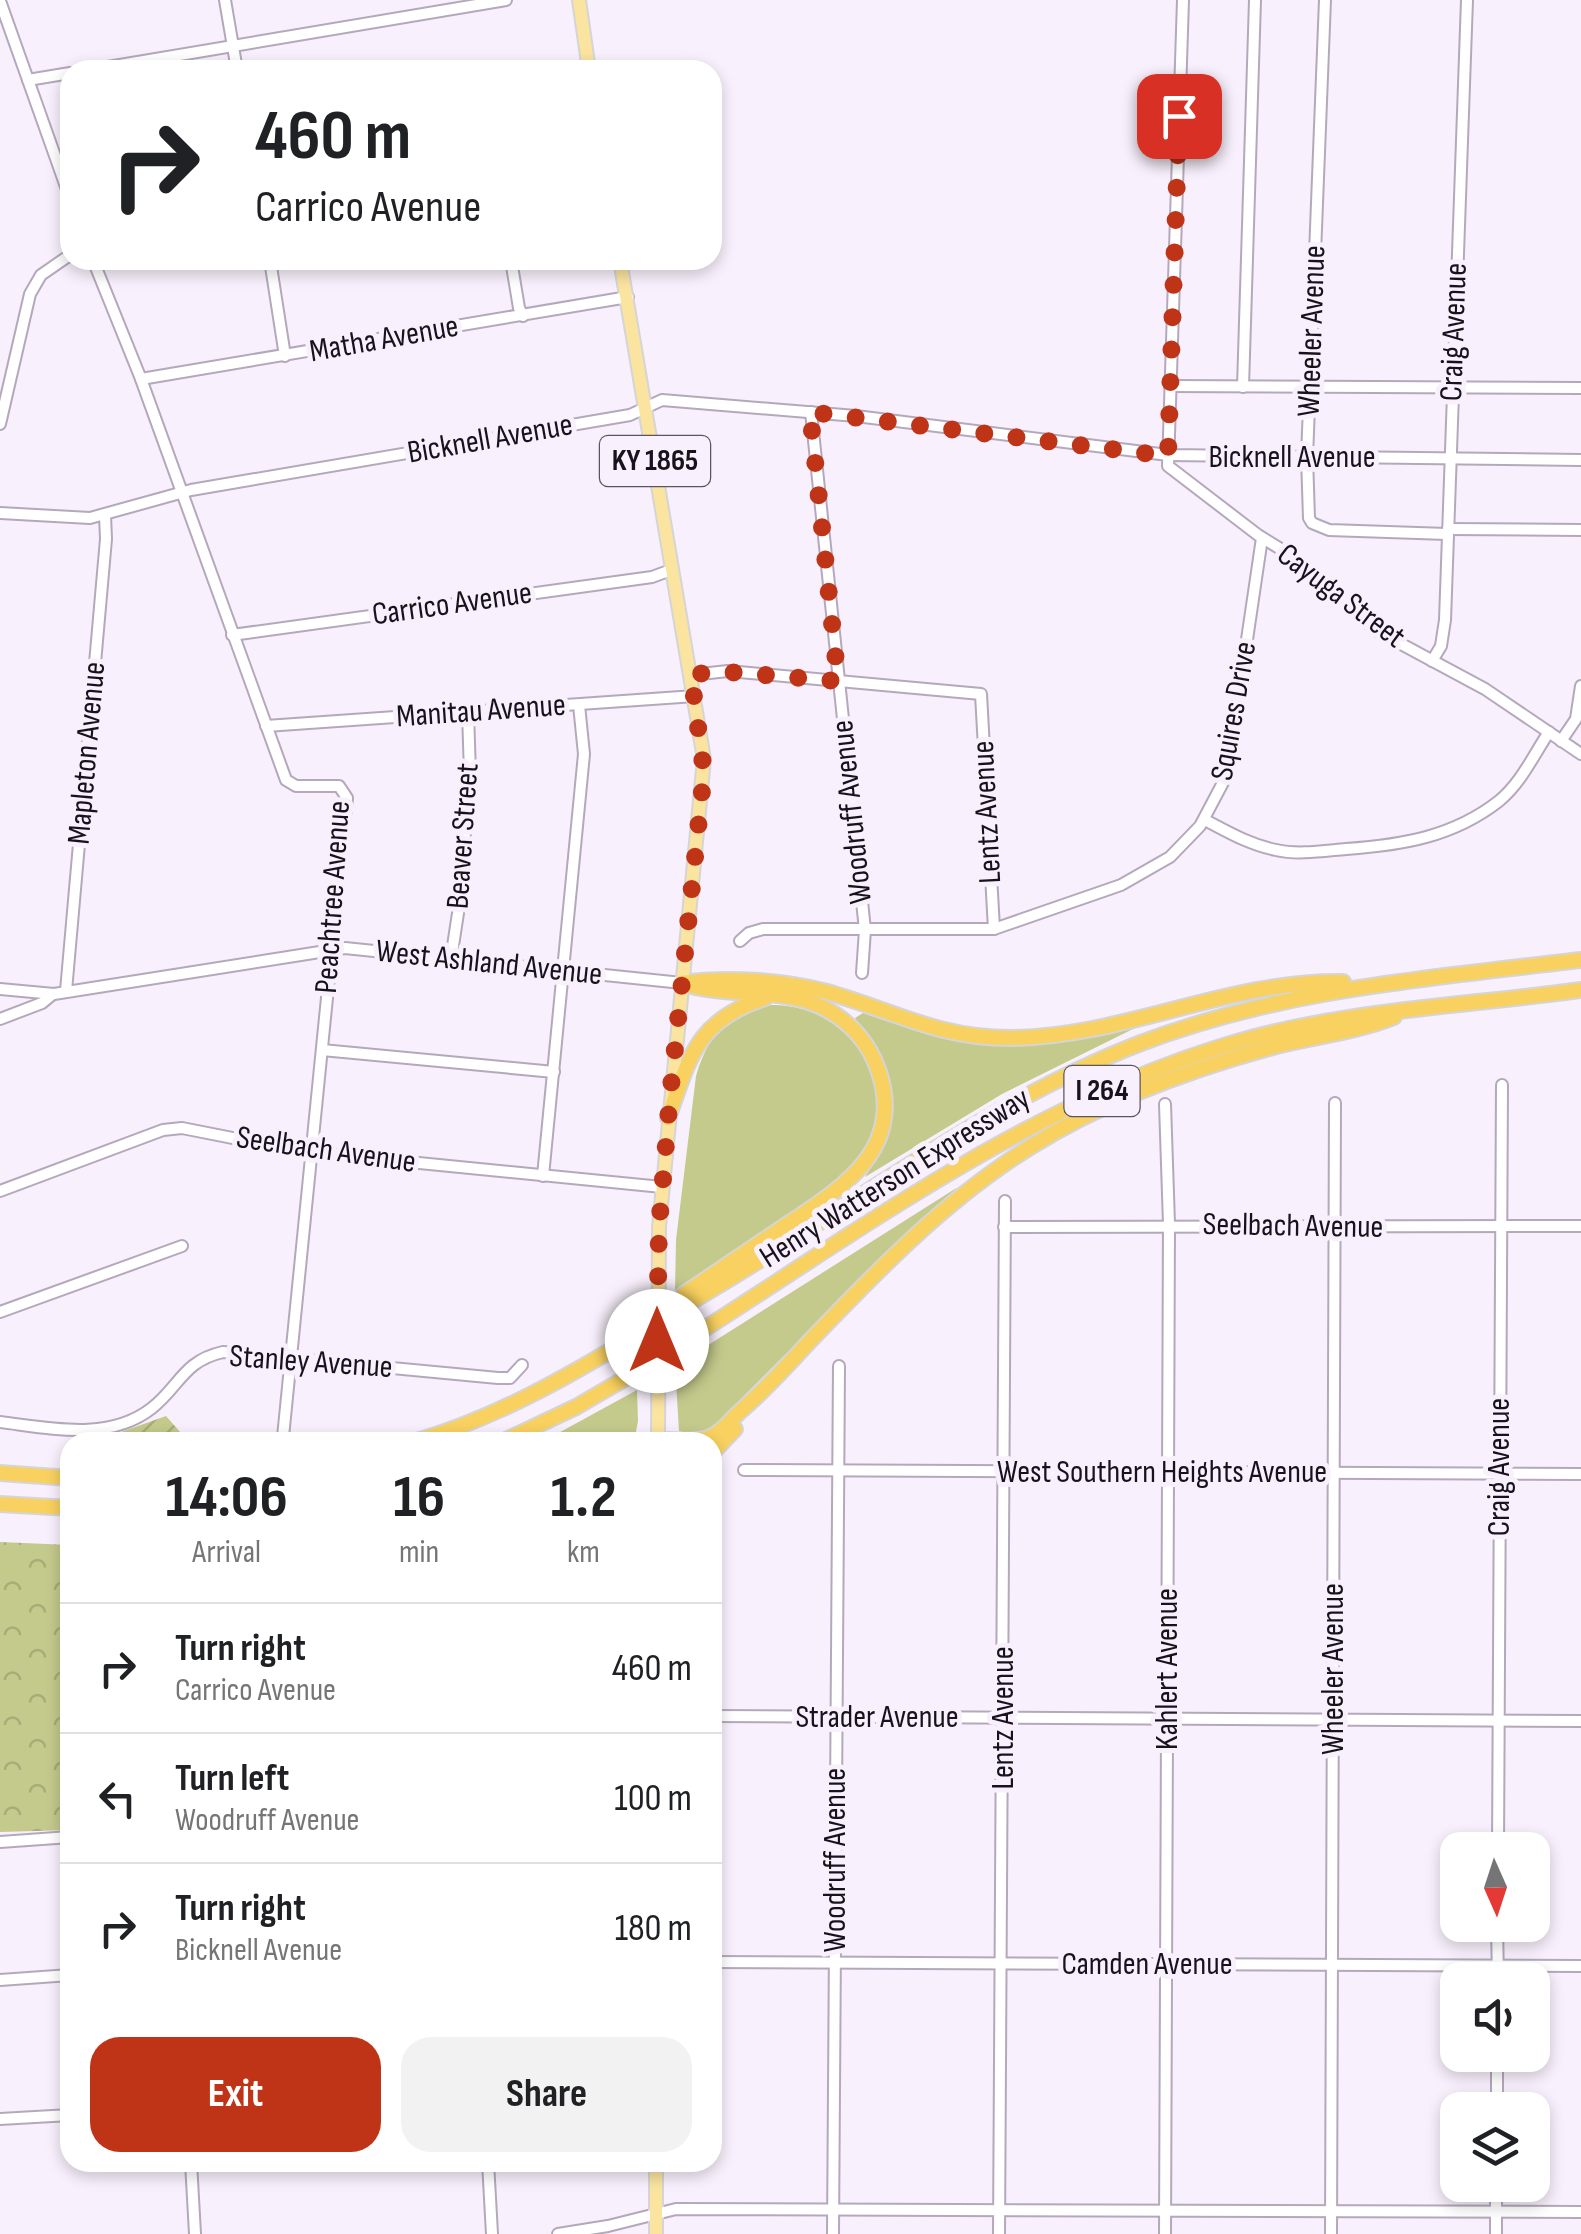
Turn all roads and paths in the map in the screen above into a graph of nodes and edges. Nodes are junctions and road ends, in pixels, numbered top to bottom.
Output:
1 (225, 0) edge
2 (506, 0) edge
3 (579, 0) edge
4 (1183, 0) edge
5 (1256, 0) edge
6 (1325, 0) edge
7 (1467, 0) edge
8 (0, 1) edge
9 (233, 46) junction
10 (150, 60) edge
11 (235, 60) edge
12 (588, 60) edge
13 (60, 75) edge
14 (28, 80) junction
15 (60, 170) edge
16 (60, 261) edge
17 (97, 270) edge
18 (272, 270) edge
19 (513, 270) edge
20 (622, 270) edge
21 (628, 297) junction
22 (523, 316) junction
23 (285, 356) junction
24 (141, 379) junction
25 (1170, 386) junction
26 (1243, 387) junction
27 (1310, 388) junction
28 (1452, 388) junction
29 (1581, 388) edge
30 (646, 408) junction
31 (810, 412) junction
32 (0, 424) edge
33 (1168, 456) junction
34 (1307, 457) junction
35 (1449, 458) junction
36 (1581, 460) edge
37 (181, 492) junction
38 (0, 513) edge
39 (105, 515) junction
40 (1581, 530) edge
41 (1448, 532) junction
42 (1262, 538) junction
43 (671, 570) junction
44 (232, 635) junction
45 (1432, 661) junction
46 (691, 674) junction
47 (838, 681) junction
48 (1581, 686) edge
49 (696, 696) junction
50 (579, 704) junction
51 (468, 712) junction
52 (266, 726) junction
53 (1549, 732) junction
54 (1561, 741) junction
55 (1581, 754) edge
56 (1205, 820) junction
57 (865, 930) junction
58 (994, 930) junction
59 (740, 941) dead end
60 (331, 949) junction
61 (451, 959) junction
62 (1581, 960) edge
63 (563, 971) junction
64 (862, 973) dead end
65 (1380, 982) junction
66 (682, 983) junction
67 (0, 989) edge
68 (1581, 990) edge
69 (60, 992) junction
70 (772, 996) junction
71 (1410, 1010) junction
72 (0, 1019) edge
73 (322, 1050) junction
74 (554, 1072) junction
75 (1502, 1085) dead end
76 (1336, 1103) dead end
77 (1165, 1104) dead end
78 (668, 1118) junction
79 (311, 1152) junction
80 (543, 1176) junction
81 (662, 1187) junction
82 (0, 1191) edge
83 (1005, 1201) dead end
84 (1170, 1224) junction
85 (1004, 1226) junction
86 (1581, 1226) edge
87 (1335, 1228) junction
88 (1500, 1228) junction
89 (182, 1246) dead end
90 (680, 1308) junction
91 (0, 1312) edge
92 (292, 1358) junction
93 (522, 1364) dead end
94 (839, 1366) dead end
95 (760, 1396) junction
96 (0, 1422) edge
97 (284, 1432) edge
98 (442, 1432) edge
99 (523, 1432) edge
100 (656, 1432) edge
101 (719, 1432) edge
102 (722, 1442) edge
103 (744, 1470) dead end
104 (836, 1470) junction
105 (1002, 1471) junction
106 (1168, 1472) junction
107 (1334, 1472) junction
108 (0, 1473) edge
109 (1500, 1474) junction
110 (1581, 1474) edge
111 (60, 1477) edge
112 (0, 1504) edge
113 (60, 1507) edge
114 (722, 1716) edge
115 (836, 1716) junction
116 (1004, 1718) junction
117 (1167, 1718) junction
118 (1333, 1719) junction
119 (1498, 1720) junction
120 (1581, 1720) edge
121 (1498, 1832) edge
122 (60, 1839) edge
123 (0, 1842) edge
124 (722, 1962) edge
125 (834, 1962) junction
126 (1000, 1963) junction
127 (1167, 1964) junction
128 (1332, 1965) junction
129 (1440, 1965) edge
130 (1550, 1966) edge
131 (1581, 1966) edge
132 (60, 1977) edge
133 (0, 1980) edge
134 (60, 2116) edge
135 (0, 2119) edge
136 (192, 2172) edge
137 (489, 2172) edge
138 (656, 2172) edge
139 (1496, 2202) edge
140 (833, 2209) junction
141 (999, 2209) junction
142 (1164, 2210) junction
143 (1331, 2211) junction
144 (1496, 2212) junction
145 (1581, 2212) edge
146 (657, 2213) junction
147 (195, 2234) edge
148 (492, 2234) edge
149 (558, 2234) edge
150 (656, 2234) edge
151 (833, 2234) edge
152 (999, 2234) edge
153 (1165, 2234) edge
154 (1331, 2234) edge
155 (1496, 2234) edge

1 - 9 street
2 - 9 street
3 - 12 main road
4 - 25 street
5 - 26 street
6 - 27 street, Wheeler Avenue
7 - 28 street, Craig Avenue
8 - 14 street
9 - 10 street
9 - 11 street
13 - 14 street
14 - 15 street
16 - 32 street
17 - 24 street, Peachtree Avenue
18 - 23 street
19 - 22 street
20 - 21 main road, KY 1865
21 - 22 street, Matha Avenue
21 - 30 main road, KY 1865
22 - 23 street, Matha Avenue
23 - 24 street, Matha Avenue
24 - 37 street, Peachtree Avenue
25 - 26 street
25 - 33 street
26 - 27 street
27 - 28 street
27 - 34 street, Wheeler Avenue
28 - 29 street
28 - 35 street, Craig Avenue
30 - 31 street, Bicknell Avenue
30 - 37 street, Bicknell Avenue
30 - 43 main road, KY 1865
31 - 33 street, Bicknell Avenue
31 - 47 street, Woodruff Avenue
33 - 34 street, Bicknell Avenue
33 - 42 street, Cayuga Street
34 - 35 street, Bicknell Avenue
34 - 41 street, Wheeler Avenue
35 - 36 street, Bicknell Avenue
35 - 41 street, Craig Avenue
37 - 39 street, Bicknell Avenue
37 - 44 street, Peachtree Avenue
38 - 39 street, Bicknell Avenue
39 - 69 street, Mapleton Avenue
40 - 41 street
41 - 45 street, Craig Avenue
42 - 45 street, Cayuga Street
42 - 56 street, Squires Drive
43 - 44 street, Carrico Avenue
43 - 46 main road, KY 1865
44 - 52 street, Peachtree Avenue
45 - 53 street, Cayuga Street
46 - 47 street
46 - 49 main road, KY 1865
47 - 57 street, Woodruff Avenue
47 - 58 street, Lentz Avenue
48 - 54 street
49 - 50 street, Manitau Avenue
49 - 66 main road, KY 1865
50 - 51 street, Manitau Avenue
50 - 63 street
51 - 52 street, Manitau Avenue
51 - 61 street, Beaver Street
52 - 60 street, Peachtree Avenue
53 - 54 street, Cayuga Street
53 - 56 street
54 - 55 street, Cayuga Street
56 - 58 street, Squires Drive
57 - 58 street
57 - 59 street
57 - 64 street, Woodruff Avenue
60 - 61 street, West Ashland Avenue
60 - 69 street, West Ashland Avenue
60 - 73 street, Peachtree Avenue
61 - 63 street, West Ashland Avenue
62 - 65 highway, Henry Watterson Expressway / I 264
63 - 66 street, West Ashland Avenue
63 - 74 street
65 - 66 highway
65 - 90 highway, Henry Watterson Expressway / I 264
66 - 70 highway
66 - 78 main road, KY 1865
67 - 69 street, West Ashland Avenue
68 - 71 highway, Henry Watterson Expressway / I 264
69 - 72 street
70 - 78 highway
70 - 90 highway
71 - 95 highway
71 - 99 highway, Henry Watterson Expressway / I 264, bridge
73 - 74 street
73 - 79 street, Peachtree Avenue
74 - 80 street
75 - 88 street, Craig Avenue
76 - 87 street, Wheeler Avenue
77 - 84 street, Kahlert Avenue
78 - 81 main road, KY 1865
79 - 80 street, Seelbach Avenue
79 - 82 street, Seelbach Avenue
79 - 92 street, Peachtree Avenue
80 - 81 street, Seelbach Avenue
81 - 100 main road, KY 1865
83 - 85 street, Lentz Avenue
84 - 85 street, Seelbach Avenue
84 - 87 street, Seelbach Avenue
84 - 106 street, Kahlert Avenue
85 - 105 street, Lentz Avenue
86 - 88 street, Seelbach Avenue
87 - 88 street, Seelbach Avenue
87 - 107 street, Wheeler Avenue
88 - 109 street, Craig Avenue
89 - 91 street
90 - 98 highway, Henry Watterson Expressway / I 264, bridge
92 - 93 street, Stanley Avenue
92 - 96 street, Stanley Avenue
92 - 97 street, Peachtree Avenue
94 - 104 street, Woodruff Avenue
95 - 101 highway
95 - 102 highway
103 - 104 street, West Southern Heights Avenue
104 - 105 street, West Southern Heights Avenue
104 - 115 street, Woodruff Avenue
105 - 106 street, West Southern Heights Avenue
105 - 116 street, Lentz Avenue
106 - 107 street, West Southern Heights Avenue
106 - 117 street, Kahlert Avenue
107 - 109 street, West Southern Heights Avenue
107 - 118 street, Wheeler Avenue
108 - 111 highway
109 - 110 street, West Southern Heights Avenue
109 - 119 street, Craig Avenue
112 - 113 highway
114 - 115 street, Strader Avenue
115 - 116 street, Strader Avenue
115 - 125 street, Woodruff Avenue
116 - 117 street, Strader Avenue
116 - 126 street, Lentz Avenue
117 - 118 street, Strader Avenue
117 - 127 street, Kahlert Avenue
118 - 119 street, Strader Avenue
118 - 128 street, Wheeler Avenue
119 - 120 street, Strader Avenue
119 - 121 street, Craig Avenue
122 - 123 street
124 - 125 street, Camden Avenue
125 - 126 street, Camden Avenue
125 - 140 street, Woodruff Avenue
126 - 127 street, Camden Avenue
126 - 141 street, Lentz Avenue
127 - 128 street, Camden Avenue
127 - 142 street, Kahlert Avenue
128 - 129 street, Camden Avenue
128 - 143 street, Wheeler Avenue
130 - 131 street, Camden Avenue
132 - 133 street
134 - 135 street
136 - 147 street
137 - 148 street
138 - 146 main road
139 - 144 street
140 - 141 street
140 - 146 street
140 - 151 street, Woodruff Avenue
141 - 142 street
141 - 152 street, Lentz Avenue
142 - 143 street
142 - 153 street, Kahlert Avenue
143 - 144 street
143 - 154 street, Wheeler Avenue
144 - 145 street
144 - 155 street
146 - 149 street
146 - 150 main road

